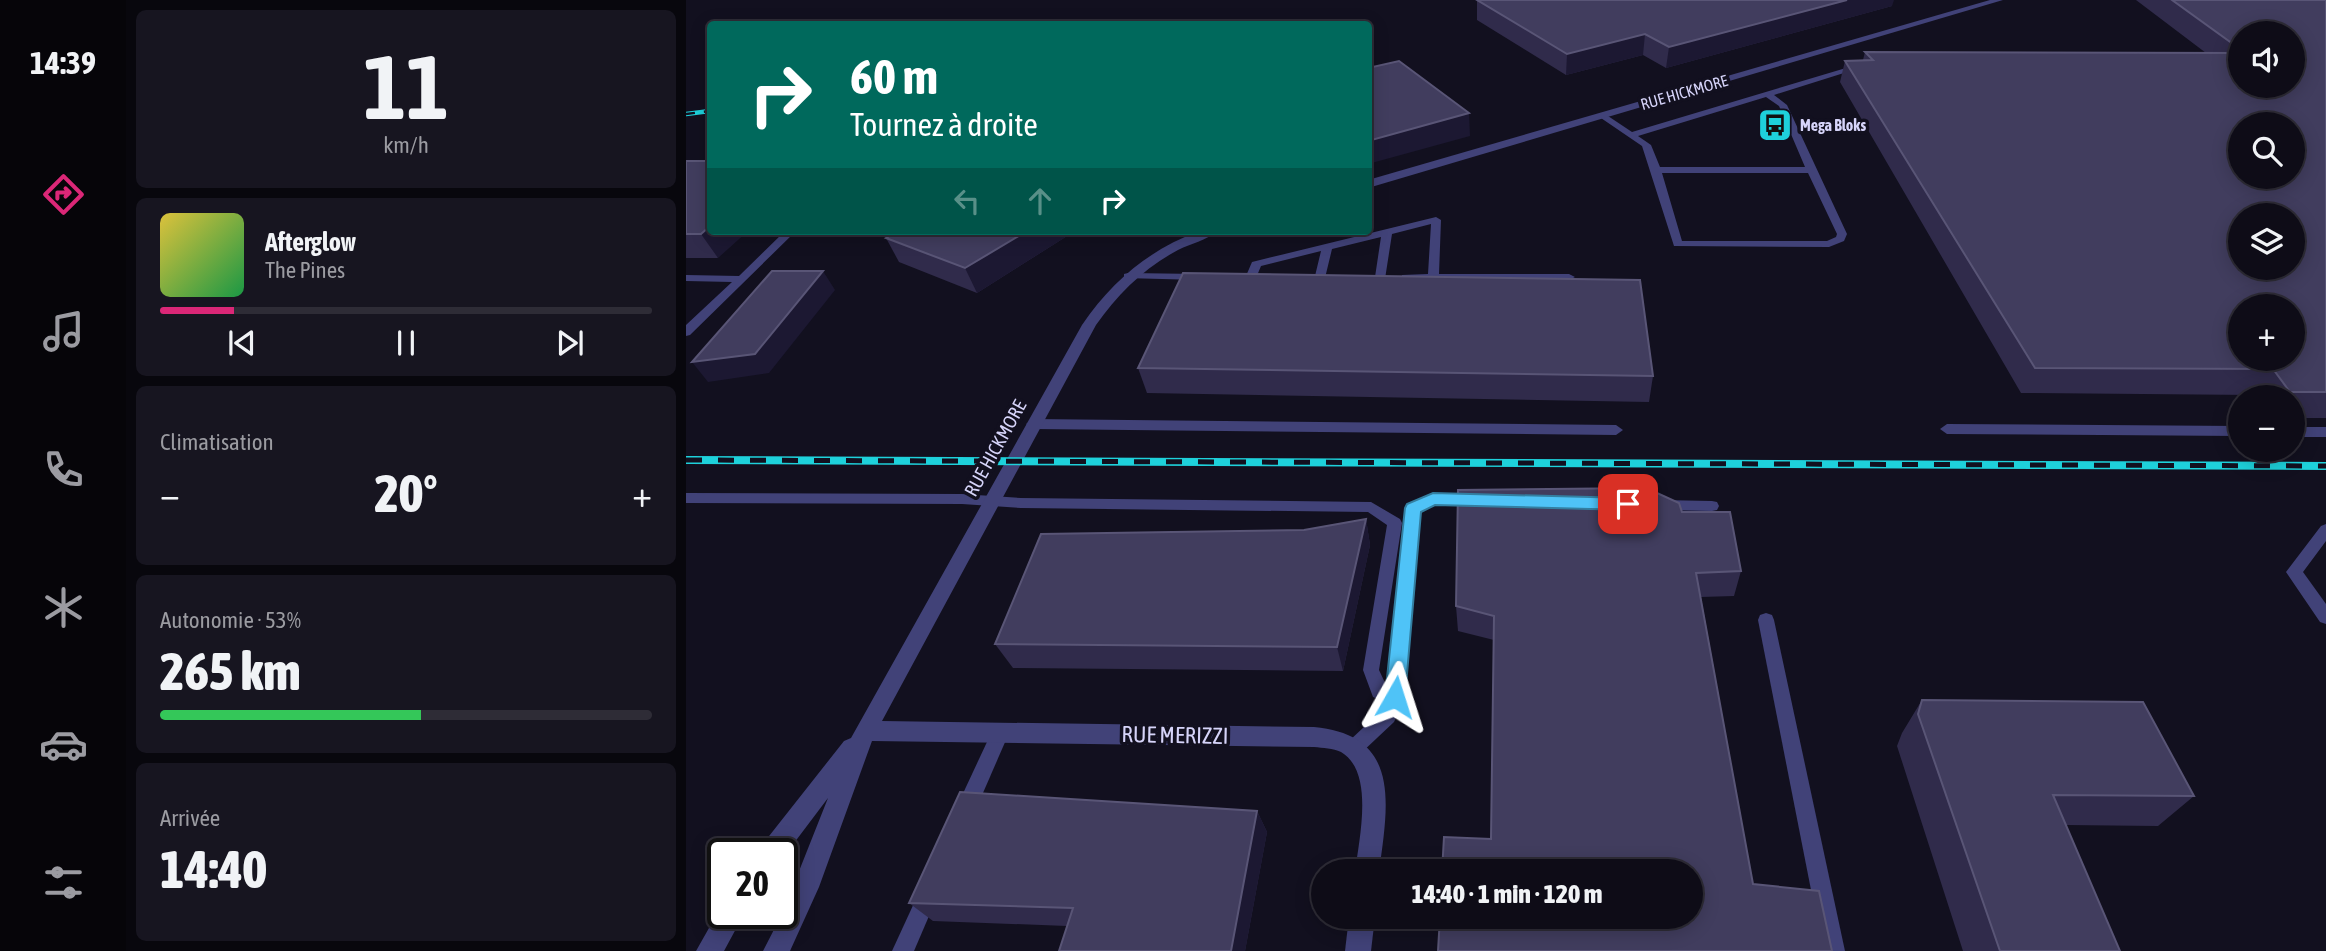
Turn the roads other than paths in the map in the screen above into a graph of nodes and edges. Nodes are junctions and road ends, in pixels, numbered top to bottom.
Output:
1 (1999, 0) edge
2 (1874, 63) edge
3 (1767, 94) junction
4 (1602, 116) junction
5 (1632, 135) junction
6 (1656, 170) junction
7 (1811, 170) junction
8 (1372, 183) edge
9 (1387, 231) junction
10 (787, 235) edge
11 (1202, 235) edge
12 (1371, 235) edge
13 (1372, 235) edge
14 (1327, 246) junction
15 (1128, 276) junction
16 (1214, 276) edge
17 (1239, 276) edge
18 (1252, 276) junction
19 (1266, 276) edge
20 (1307, 276) edge
21 (1433, 277) junction
22 (1569, 277) edge
23 (686, 278) edge
24 (742, 279) junction
25 (686, 332) edge
26 (1033, 424) junction
27 (1947, 429) dead end
28 (1616, 430) dead end
29 (2228, 431) edge
30 (2305, 432) edge
31 (2326, 432) edge
32 (686, 498) edge
33 (990, 500) junction
34 (1489, 500) edge
35 (1642, 504) edge
36 (1712, 506) dead end
37 (2326, 530) edge
38 (2326, 617) edge
39 (1766, 620) dead end
40 (1395, 697) junction
41 (864, 731) junction
42 (1000, 733) junction
43 (1354, 748) junction
44 (958, 828) edge
45 (783, 838) edge
46 (1368, 859) edge
47 (936, 877) edge
48 (722, 929) edge
49 (1361, 929) edge
50 (709, 951) edge
51 (776, 951) edge
52 (904, 951) edge
53 (1358, 951) edge
54 (1835, 951) edge

1 - 4 street, RUE HICKMORE
2 - 3 lane
3 - 5 lane
3 - 7 lane
4 - 5 lane
4 - 8 street, RUE HICKMORE
5 - 6 lane
6 - 7 lane
6 - 7 lane
9 - 13 lane
9 - 21 lane
9 - 21 lane
10 - 24 lane
11 - 15 street, RUE HICKMORE
12 - 14 lane
14 - 18 lane
14 - 20 lane
15 - 16 lane
15 - 26 street, RUE HICKMORE
17 - 18 lane
18 - 19 lane
21 - 22 lane
23 - 24 lane
24 - 25 lane
26 - 28 lane
26 - 33 street, RUE HICKMORE
27 - 29 lane
30 - 31 lane
32 - 33 lane
33 - 40 lane
33 - 41 street, RUE HICKMORE
34 - 40 lane
35 - 36 lane
37 - 38 lane
39 - 54 lane
40 - 43 lane
41 - 42 street, RUE MERIZZI
41 - 45 street
41 - 51 street
42 - 43 street, RUE MERIZZI
42 - 44 lane
43 - 46 street
47 - 52 lane
48 - 50 street
49 - 53 street

